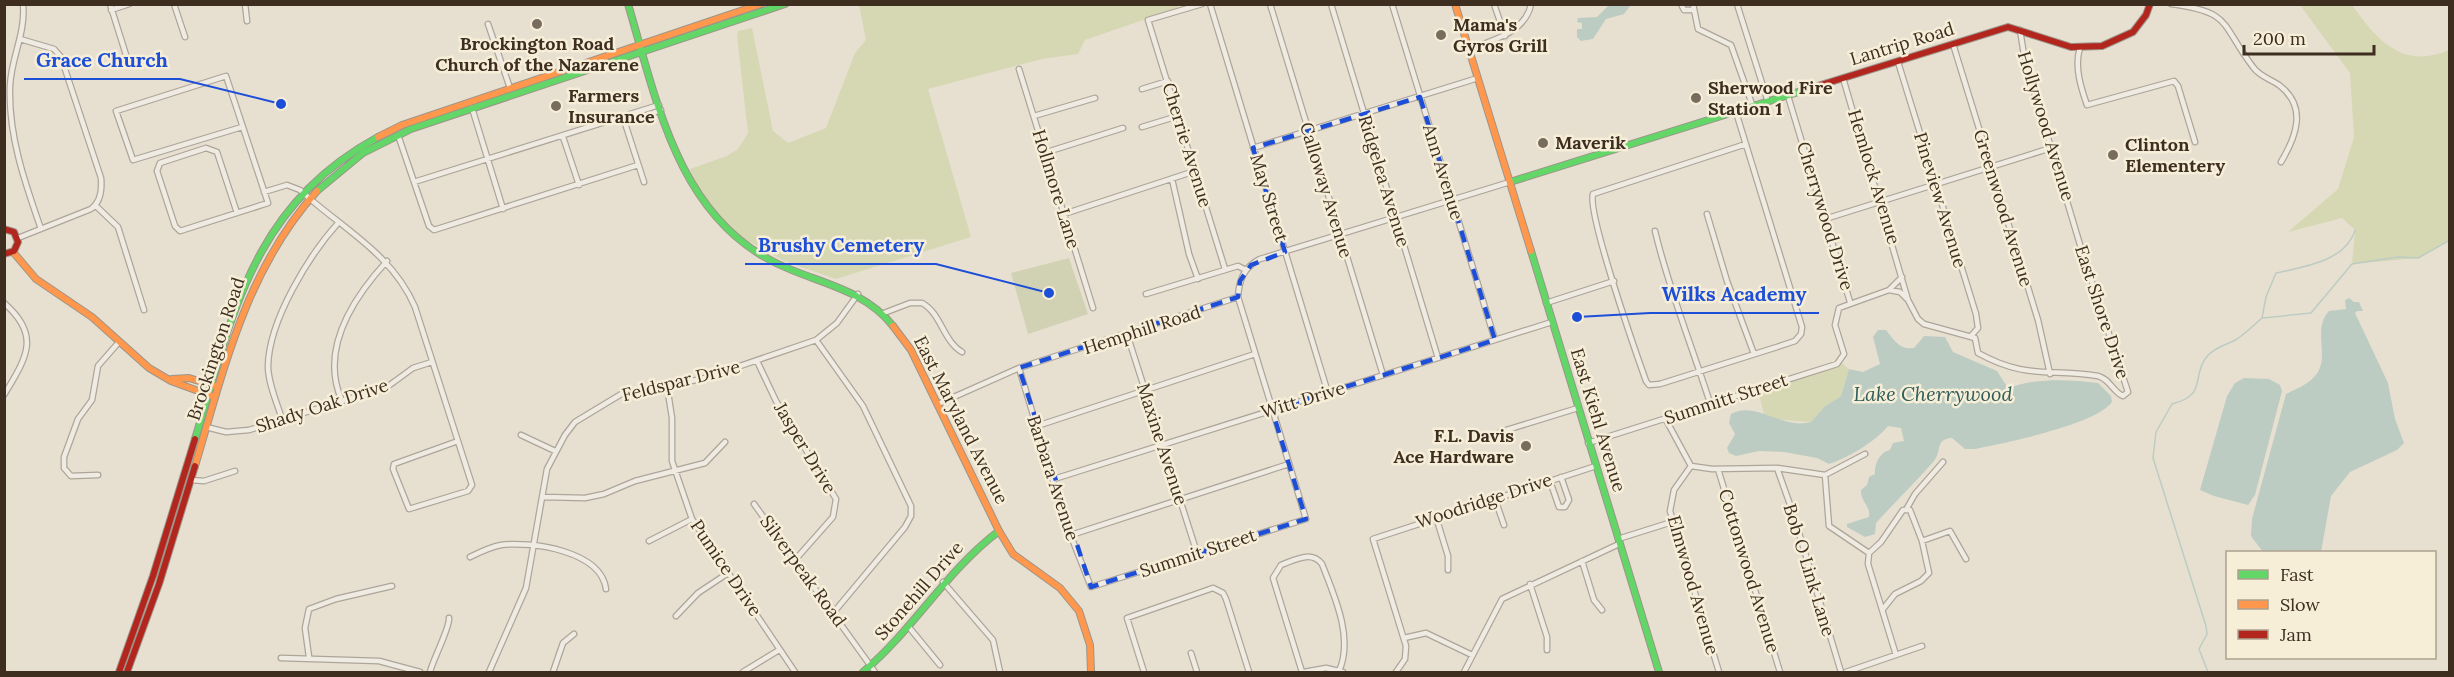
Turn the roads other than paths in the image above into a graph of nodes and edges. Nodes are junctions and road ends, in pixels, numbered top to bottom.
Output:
1 (23, 4) edge
2 (129, 4) edge
3 (174, 4) edge
4 (245, 4) edge
5 (628, 4) edge
6 (762, 4) edge
7 (785, 4) edge
8 (1202, 4) edge
9 (1209, 4) edge
10 (1270, 4) edge
11 (1330, 4) edge
12 (1392, 4) edge
13 (1455, 4) edge
14 (1494, 4) edge
15 (1531, 4) edge
16 (1681, 4) edge
17 (1737, 4) edge
18 (2150, 4) edge
19 (2171, 4) edge
20 (110, 7) edge
21 (1693, 7) edge
22 (247, 21) dead end
23 (489, 24) dead end
24 (2020, 30) junction
25 (1505, 36) junction
26 (185, 38) dead end
27 (20, 39) junction
28 (1953, 44) junction
29 (642, 48) junction
30 (2080, 48) junction
31 (1469, 49) junction
32 (127, 58) dead end
33 (1898, 62) junction
34 (1019, 69) dead end
35 (1478, 78) junction
36 (1843, 78) junction
37 (1168, 81) junction
38 (510, 88) junction
39 (1142, 89) dead end
40 (1788, 96) junction
41 (1420, 97) junction
42 (1095, 98) dead end
43 (1768, 102) junction
44 (1753, 107) junction
45 (472, 108) junction
46 (660, 108) junction
47 (1736, 112) junction
48 (1364, 114) junction
49 (1034, 116) junction
50 (1178, 116) junction
51 (624, 120) junction
52 (242, 127) junction
53 (1123, 128) dead end
54 (1142, 128) dead end
55 (1309, 131) junction
56 (398, 135) junction
57 (563, 137) junction
58 (2195, 142) dead end
59 (1746, 144) junction
60 (1253, 148) junction
61 (2051, 148) junction
62 (1044, 153) junction
63 (489, 158) junction
64 (2281, 162) dead end
65 (638, 165) junction
66 (1991, 167) junction
67 (1195, 171) junction
68 (1172, 179) junction
69 (414, 182) junction
70 (644, 182) dead end
71 (1510, 182) junction
72 (579, 185) junction
73 (1935, 185) junction
74 (264, 192) junction
75 (306, 196) junction
76 (1452, 200) junction
77 (1880, 202) junction
78 (96, 206) junction
79 (503, 209) junction
80 (237, 213) junction
81 (1064, 214) junction
82 (1707, 214) dead end
83 (1396, 218) junction
84 (1825, 219) junction
85 (2074, 221) joint
86 (339, 222) junction
87 (4, 229) edge
88 (41, 229) junction
89 (1655, 231) dead end
90 (1340, 235) junction
91 (18, 238) junction
92 (13, 252) junction
93 (1285, 252) junction
94 (4, 254) edge
95 (387, 261) junction
96 (1225, 269) junction
97 (1246, 270) junction
98 (1903, 277) junction
99 (1198, 279) junction
100 (1614, 282) junction
101 (1889, 290) junction
102 (858, 294) junction
103 (1146, 294) dead end
104 (1238, 297) junction
105 (1908, 300) junction
106 (1850, 302) junction
107 (4, 303) edge
108 (1546, 303) junction
109 (1093, 308) dead end
110 (144, 310) dead end
111 (884, 314) junction
112 (1552, 322) junction
113 (1127, 334) junction
114 (1971, 336) junction
115 (1840, 339) joint
116 (816, 340) junction
117 (1495, 340) junction
118 (119, 342) junction
119 (962, 352) dead end
120 (1255, 354) junction
121 (1754, 354) junction
122 (1438, 358) junction
123 (432, 362) junction
124 (757, 362) junction
125 (1019, 368) junction
126 (1700, 371) junction
127 (2050, 374) junction
128 (1383, 375) junction
129 (172, 379) junction
130 (196, 380) junction
131 (215, 386) junction
132 (667, 386) junction
133 (194, 390) junction
134 (1145, 390) junction
135 (1328, 393) junction
136 (4, 394) edge
137 (212, 396) junction
138 (342, 401) junction
139 (1710, 403) junction
140 (938, 404) junction
141 (1578, 408) junction
142 (1272, 410) junction
143 (1665, 418) junction
144 (282, 419) junction
145 (1037, 426) junction
146 (206, 427) junction
147 (1500, 432) dead end
148 (521, 435) dead end
149 (458, 441) junction
150 (725, 442) dead end
151 (1588, 443) junction
152 (1162, 444) junction
153 (555, 452) junction
154 (1864, 454) dead end
155 (1942, 462) dead end
156 (1289, 464) junction
157 (1596, 466) junction
158 (1691, 466) junction
159 (1776, 468) junction
160 (1718, 469) junction
161 (235, 471) dead end
162 (674, 471) junction
163 (98, 475) dead end
164 (1825, 476) junction
165 (1561, 477) junction
166 (1054, 479) junction
167 (191, 480) junction
168 (1550, 481) junction
169 (544, 496) junction
170 (1495, 498) junction
171 (1180, 500) junction
172 (754, 504) dead end
173 (1907, 508) junction
174 (1436, 517) junction
175 (692, 519) junction
176 (1672, 522) junction
177 (1504, 525) dead end
178 (999, 531) junction
179 (1071, 535) junction
180 (649, 541) dead end
181 (1922, 541) junction
182 (1619, 542) junction
183 (534, 547) junction
184 (1869, 553) junction
185 (1197, 554) junction
186 (470, 557) dead end
187 (1966, 559) dead end
188 (795, 560) junction
189 (1582, 561) junction
190 (1448, 570) dead end
191 (728, 573) junction
192 (943, 582) junction
193 (1530, 584) junction
194 (392, 586) dead end
195 (1090, 587) joint
196 (606, 589) dead end
197 (1883, 609) junction
198 (1602, 610) dead end
199 (834, 612) junction
200 (676, 616) dead end
201 (449, 618) dead end
202 (908, 626) junction
203 (574, 634) dead end
204 (1404, 638) junction
205 (1923, 646) dead end
206 (779, 650) junction
207 (1547, 650) dead end
208 (1191, 654) dead end
209 (1472, 655) junction
210 (1896, 655) junction
211 (309, 657) junction
212 (281, 658) dead end
213 (940, 665) dead end
214 (873, 670) edge
215 (119, 672) edge
216 (127, 672) edge
217 (420, 672) edge
218 (429, 672) edge
219 (489, 672) edge
220 (553, 672) edge
221 (743, 672) edge
222 (795, 672) edge
223 (863, 672) edge
224 (1000, 672) edge
225 (1091, 672) edge
226 (1144, 672) edge
227 (1197, 672) edge
228 (1249, 672) edge
229 (1303, 672) edge
230 (1341, 672) edge
231 (1396, 672) edge
232 (1464, 672) edge
233 (1659, 672) edge
234 (1719, 672) edge
235 (1780, 672) edge
236 (1840, 672) edge
237 (1846, 672) edge

1 - 27 street
2 - 20 street
3 - 26 street
4 - 22 street
5 - 29 main road, East Maryland Avenue
6 - 29 main road, Brockington Road
7 - 29 main road, Brockington Road
8 - 37 street, Cherrie Avenue
9 - 60 street, May Street
10 - 55 street, Calloway Avenue
11 - 48 street, Ridgelea Avenue
12 - 41 street, Ann Avenue
13 - 31 main road, East Kiehl Avenue
14 - 25 street
15 - 25 street
16 - 21 street
17 - 43 street
18 - 30 main road, Lantrip Road
19 - 64 street
20 - 32 street
21 - 44 street
23 - 38 street
24 - 28 main road, Lantrip Road
24 - 30 main road, Lantrip Road
24 - 61 street, Hollywood Avenue
25 - 31 street
27 - 78 street
27 - 88 street
28 - 33 main road, Lantrip Road
28 - 66 street, Greenwood Avenue
29 - 38 main road, Brockington Road
29 - 45 main road, Brockington Road
29 - 46 main road, East Maryland Avenue
30 - 58 street
31 - 35 main road, East Kiehl Avenue
33 - 36 main road, Lantrip Road
33 - 73 street, Pineview Avenue
34 - 49 street, Hollmore Lane
35 - 41 street
35 - 71 main road, East Kiehl Avenue
36 - 40 main road, Lantrip Road
36 - 77 street, Hemlock Avenue
37 - 39 street
37 - 50 street, Cherrie Avenue
38 - 75 main road, Brockington Road
40 - 43 main road, Lantrip Road
40 - 84 street, Cherrywood Drive
41 - 48 street
41 - 76 street, Ann Avenue
42 - 49 street
43 - 44 main road, Lantrip Road
44 - 47 main road, Lantrip Road
45 - 56 main road, Brockington Road
45 - 63 street
46 - 51 street
46 - 102 main road, East Maryland Avenue
47 - 59 street
47 - 71 main road, Lantrip Road
48 - 55 street
48 - 83 street, Ridgelea Avenue
49 - 62 street, Hollmore Lane
50 - 54 street
50 - 67 street, Cherrie Avenue
51 - 57 street
51 - 65 street
52 - 52 street
52 - 74 street
53 - 62 street
55 - 60 street
55 - 90 street, Calloway Avenue
56 - 69 street
56 - 75 main road, Brockington Road
57 - 63 street
57 - 72 street
59 - 100 street
59 - 121 street
60 - 93 street, May Street
61 - 66 street
61 - 85 street, Hollywood Avenue
62 - 81 street, Hollmore Lane
63 - 69 street
63 - 79 street
65 - 70 street
65 - 72 street
66 - 73 street
66 - 127 street, Greenwood Avenue
67 - 68 street
67 - 96 street, Cherrie Avenue
68 - 81 street
68 - 99 street
69 - 79 street
71 - 76 street
71 - 108 main road, East Kiehl Avenue
72 - 79 street
73 - 77 street
73 - 114 street, Pineview Avenue
74 - 75 street
74 - 80 street
75 - 86 street
75 - 131 main road, Brockington Road
76 - 83 street
76 - 117 street, Ann Avenue
77 - 84 street
77 - 98 street, Hemlock Avenue
78 - 88 street
78 - 110 street
80 - 80 street
81 - 109 street, Hollmore Lane
82 - 121 street
83 - 90 street
83 - 122 street, Ridgelea Avenue
84 - 106 street, Cherrywood Drive
85 - 127 street, East Shore Drive
86 - 95 street
86 - 144 street
87 - 91 main road
88 - 91 street
89 - 126 street
90 - 93 street
90 - 128 street, Calloway Avenue
91 - 92 main road
92 - 94 main road
92 - 118 main road
93 - 97 street
93 - 135 street, May Street
95 - 123 street
95 - 138 street
96 - 97 street
96 - 99 street
97 - 104 street
98 - 101 street
98 - 105 street
99 - 103 street
100 - 108 street
100 - 126 street
101 - 105 street
101 - 106 street
102 - 111 main road, East Maryland Avenue
102 - 116 street, Feldspar Drive
104 - 113 street, Hemphill Road
104 - 120 street
105 - 114 street
106 - 115 street, Cherrywood Drive
107 - 136 street
108 - 112 main road, East Kiehl Avenue
111 - 119 street
111 - 140 main road, East Maryland Avenue
112 - 117 street, Witt Drive
112 - 141 main road, East Kiehl Avenue
113 - 125 street, Hemphill Road
113 - 134 street, Maxine Avenue
114 - 127 street, East Shore Drive
115 - 139 street, Summitt Street
116 - 124 street, Feldspar Drive
116 - 199 street
117 - 122 street, Witt Drive
118 - 129 main road
118 - 163 street
120 - 134 street
120 - 142 street
121 - 126 street
122 - 128 street, Witt Drive
123 - 138 street, Shady Oak Drive
123 - 149 street
124 - 132 street, Feldspar Drive
124 - 188 street, Jasper Drive
125 - 140 street, Hemphill Road
125 - 145 street, Barbara Avenue
126 - 139 street
128 - 135 street, Witt Drive
129 - 130 main road
129 - 133 main road
130 - 131 main road
130 - 133 main road
131 - 137 main road, Brockington Road
132 - 153 street, Feldspar Drive
132 - 162 street, Pumice Drive
133 - 137 main road
134 - 145 street
134 - 152 street, Maxine Avenue
135 - 142 street, Witt Drive
137 - 146 main road, Brockington Road
137 - 215 main road, Brockington Road
138 - 144 street, Shady Oak Drive
139 - 143 street, Summitt Street
140 - 178 main road, East Maryland Avenue
141 - 147 street
141 - 151 main road, East Kiehl Avenue
142 - 152 street, Witt Drive
142 - 156 street
143 - 151 street, Summitt Street
143 - 158 street
144 - 146 street, Shady Oak Drive
145 - 166 street, Barbara Avenue
146 - 167 main road, Brockington Road
148 - 153 street
149 - 149 street
150 - 162 street
151 - 157 main road, East Kiehl Avenue
152 - 166 street, Witt Drive
152 - 171 street, Maxine Avenue
153 - 169 street, Feldspar Drive
154 - 164 street
155 - 173 street
156 - 171 street
156 - 185 street, Summit Street
157 - 165 street, Woodridge Drive
157 - 182 main road, East Kiehl Avenue
158 - 160 street
158 - 176 street, Elmwood Avenue
159 - 160 street
159 - 164 street
159 - 236 street, Bob O Link Lane
160 - 235 street, Cottonwood Avenue
161 - 167 street
162 - 169 street
162 - 175 street, Pumice Drive
164 - 184 street
165 - 168 street, Woodridge Drive
165 - 168 street
166 - 179 street, Barbara Avenue
167 - 216 main road, Brockington Road
168 - 170 street, Woodridge Drive
169 - 183 street, Feldspar Drive
170 - 174 street, Woodridge Drive
170 - 177 street
171 - 179 street
171 - 185 street, Maxine Avenue
172 - 188 street, Silverpeak Road
173 - 181 street
173 - 184 street
174 - 190 street
174 - 204 street, Woodridge Drive
175 - 180 street
175 - 191 street, Pumice Drive
176 - 182 street
176 - 234 street, Elmwood Avenue
178 - 192 main road, Stonehill Drive
178 - 225 main road, East Maryland Avenue
179 - 195 street, Barbara Avenue
181 - 187 street
181 - 197 street
182 - 189 street
182 - 233 main road, East Kiehl Avenue
183 - 186 street
183 - 196 street
183 - 219 street, Feldspar Drive
184 - 197 street
185 - 195 street, Summit Street
188 - 199 street, Silverpeak Road
189 - 193 street
189 - 198 street
191 - 200 street
191 - 206 street, Pumice Drive
192 - 202 main road, Stonehill Drive
192 - 224 street
193 - 207 street
193 - 209 street
194 - 211 street
197 - 210 street
199 - 214 street, Silverpeak Road
201 - 218 street
202 - 213 street
202 - 214 main road, Stonehill Drive
203 - 220 street
204 - 209 street
204 - 231 street
205 - 210 street
206 - 221 street
206 - 222 street, Pumice Drive
208 - 227 street
209 - 232 street
210 - 237 street
211 - 212 street
211 - 217 street
214 - 223 main road, Stonehill Drive
226 - 228 street
229 - 230 street
229 - 230 street

